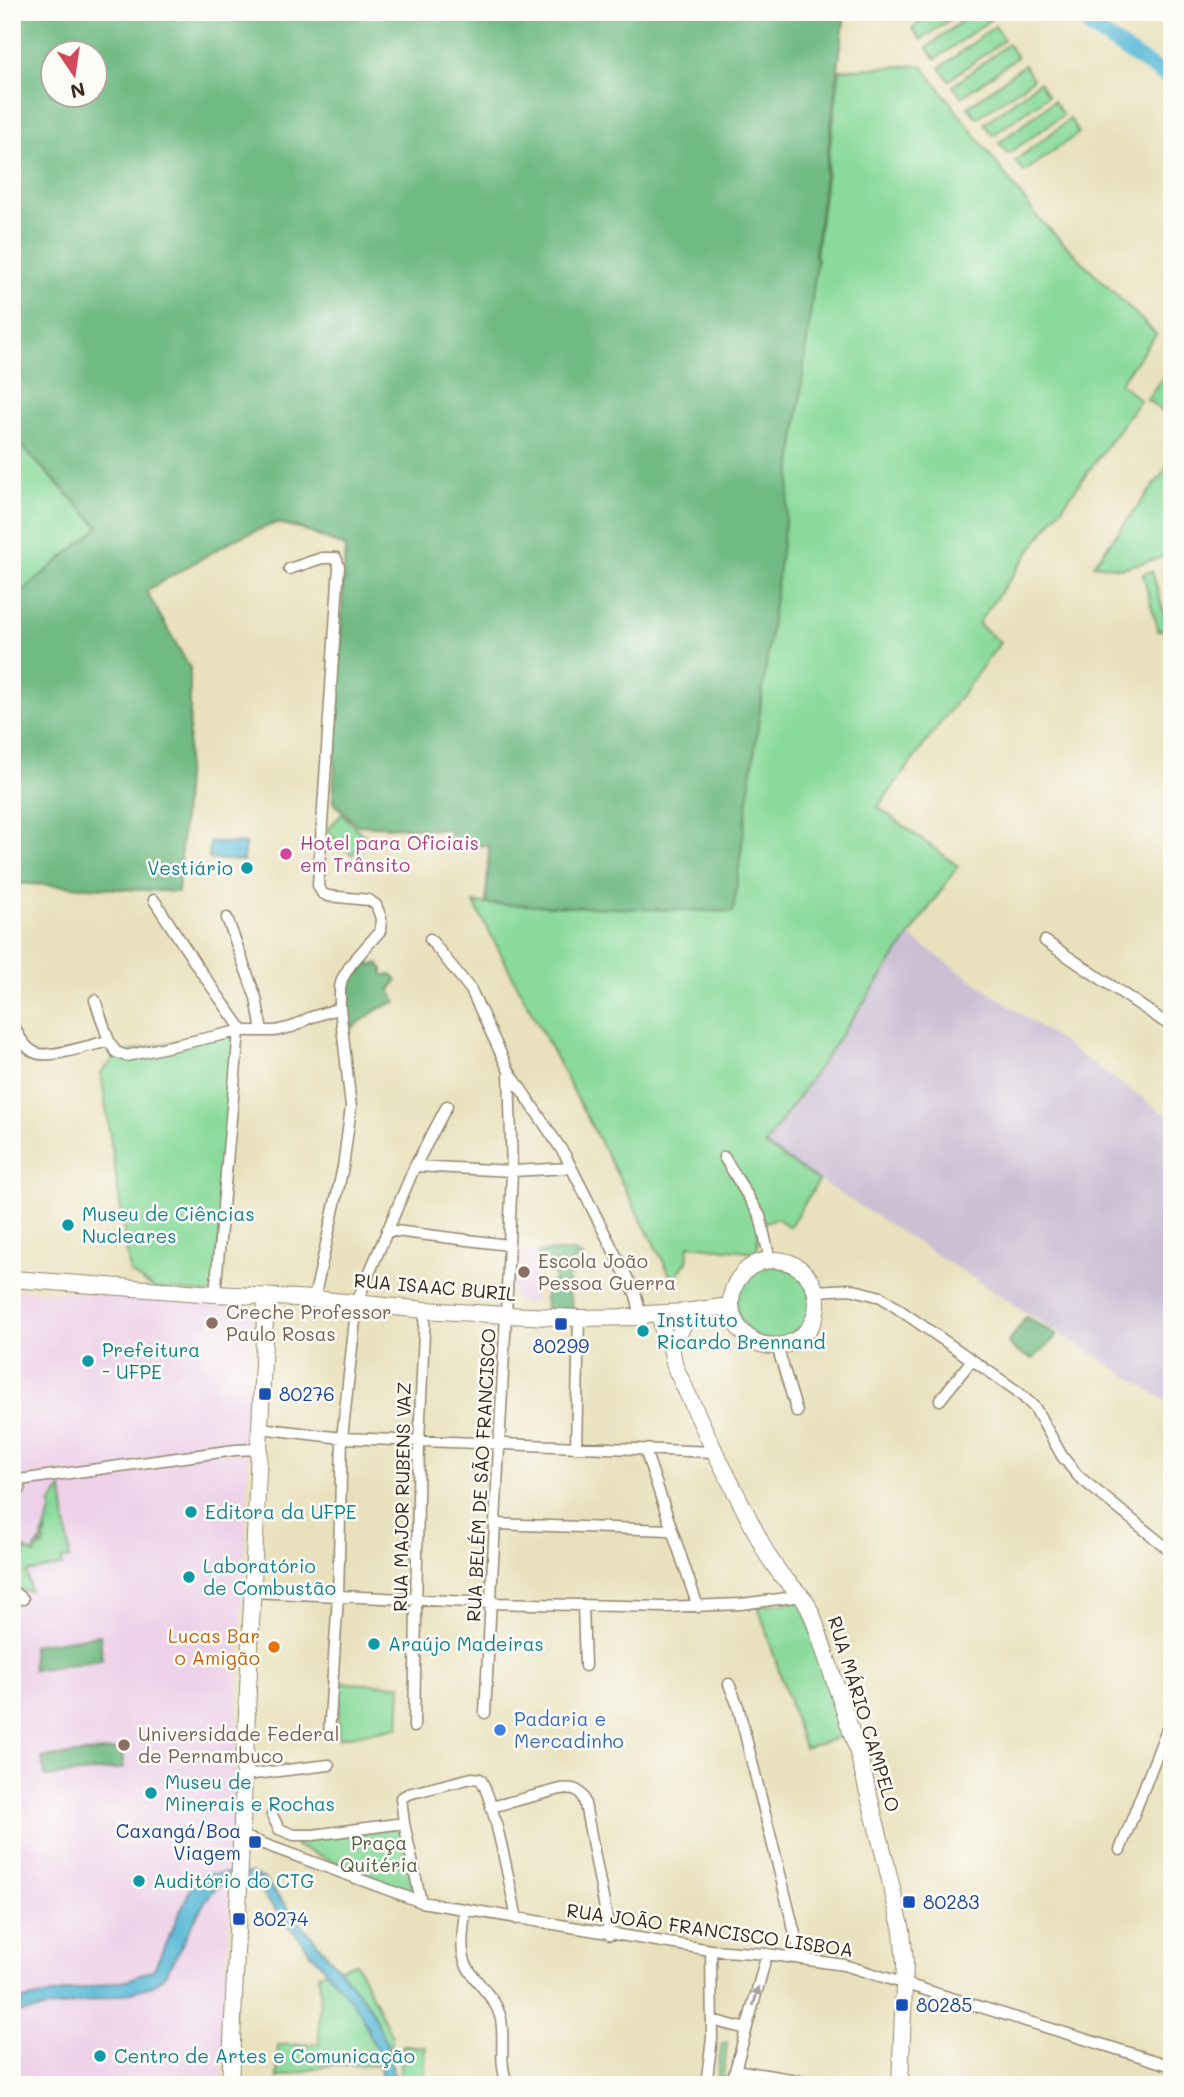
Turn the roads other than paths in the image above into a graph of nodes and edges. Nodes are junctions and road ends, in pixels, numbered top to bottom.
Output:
1 (289, 569) dead end
2 (153, 900) dead end
3 (227, 918) dead end
4 (430, 939) dead end
5 (1045, 941) dead end
6 (95, 1000) dead end
7 (340, 1008) junction
8 (12, 1022) edge
9 (1172, 1027) edge
10 (241, 1031) junction
11 (262, 1031) junction
12 (109, 1041) junction
13 (509, 1071) junction
14 (447, 1106) dead end
15 (724, 1157) dead end
16 (415, 1166) junction
17 (570, 1168) junction
18 (512, 1171) junction
19 (387, 1230) junction
20 (508, 1245) junction
21 (771, 1260) junction
22 (12, 1279) edge
23 (816, 1291) junction
24 (215, 1294) junction
25 (266, 1296) junction
26 (314, 1299) junction
27 (357, 1302) junction
28 (730, 1306) junction
29 (425, 1310) junction
30 (506, 1315) junction
31 (641, 1317) junction
32 (661, 1317) junction
33 (579, 1318) junction
34 (686, 1320) junction
35 (735, 1323) junction
36 (777, 1346) junction
37 (671, 1348) junction
38 (972, 1360) junction
39 (940, 1400) dead end
40 (797, 1412) dead end
41 (260, 1428) junction
42 (342, 1438) junction
43 (419, 1441) junction
44 (498, 1445) junction
45 (576, 1448) junction
46 (260, 1449) junction
47 (645, 1450) junction
48 (715, 1452) junction
49 (16, 1485) edge
50 (12, 1502) edge
51 (494, 1524) junction
52 (670, 1530) junction
53 (1172, 1552) edge
54 (12, 1591) edge
55 (252, 1592) junction
56 (338, 1596) junction
57 (802, 1596) junction
58 (23, 1599) dead end
59 (417, 1599) junction
60 (492, 1603) junction
61 (583, 1605) junction
62 (698, 1607) junction
63 (585, 1666) dead end
64 (729, 1684) dead end
65 (485, 1713) dead end
66 (1172, 1716) edge
67 (414, 1727) dead end
68 (329, 1735) dead end
69 (329, 1765) dead end
70 (245, 1775) junction
71 (491, 1807) junction
72 (272, 1815) dead end
73 (404, 1823) junction
74 (242, 1836) junction
75 (1120, 1850) dead end
76 (421, 1902) junction
77 (465, 1909) junction
78 (517, 1919) junction
79 (610, 1935) junction
80 (711, 1950) junction
81 (767, 1954) junction
82 (800, 1958) junction
83 (903, 1984) junction
84 (712, 2020) junction
85 (746, 2029) junction
86 (1172, 2066) edge
87 (735, 2070) junction
88 (230, 2085) edge
89 (508, 2085) edge
90 (706, 2085) edge
91 (731, 2085) edge
92 (828, 2085) edge
93 (900, 2085) edge

1 - 7 street
2 - 10 street
3 - 11 street
4 - 13 street, RUA BELÉM DE SÃO FRANCISCO
5 - 9 street
6 - 12 street
7 - 11 street
7 - 26 street
8 - 12 street
10 - 11 street
10 - 12 street
10 - 24 street
13 - 17 street, RUA BELÉM DE SÃO FRANCISCO
13 - 18 street, RUA BELÉM DE SÃO FRANCISCO
14 - 16 street
15 - 21 street
16 - 18 street
16 - 19 street
17 - 18 street
17 - 31 street
18 - 20 street, RUA BELÉM DE SÃO FRANCISCO
19 - 20 street
19 - 27 street
20 - 30 street, RUA BELÉM DE SÃO FRANCISCO
21 - 23 main road
21 - 28 main road
22 - 24 main road, RUA ISAAC BURIL
23 - 36 main road
23 - 38 street
24 - 25 main road, RUA ISAAC BURIL
25 - 26 main road, RUA ISAAC BURIL
25 - 41 main road
26 - 27 main road, RUA ISAAC BURIL
27 - 29 main road, RUA ISAAC BURIL
27 - 42 street
28 - 32 main road, RUA ISAAC BURIL
28 - 35 main road
29 - 30 main road, RUA ISAAC BURIL
29 - 43 street, RUA MAJOR RUBENS VAZ
30 - 33 main road, RUA ISAAC BURIL
30 - 44 street, RUA BELÉM DE SÃO FRANCISCO
31 - 32 main road, RUA ISAAC BURIL
31 - 33 main road, RUA ISAAC BURIL
32 - 34 main road, RUA ISAAC BURIL
32 - 37 main road, RUA MÁRIO CAMPELO
33 - 45 street
34 - 35 main road, RUA ISAAC BURIL
34 - 37 main road
35 - 36 main road
36 - 40 street
37 - 48 main road, RUA MÁRIO CAMPELO
38 - 39 street
38 - 53 street
41 - 42 street
41 - 46 main road
42 - 43 street
42 - 56 street
43 - 44 street
43 - 59 street, RUA MAJOR RUBENS VAZ
44 - 45 street
44 - 51 street, RUA BELÉM DE SÃO FRANCISCO
45 - 47 street
46 - 49 street
46 - 55 main road
47 - 48 street
47 - 52 street
48 - 57 main road, RUA MÁRIO CAMPELO
49 - 50 street
51 - 52 street
51 - 60 street, RUA BELÉM DE SÃO FRANCISCO
52 - 62 street
54 - 58 street
55 - 56 street
55 - 70 main road
56 - 59 street
56 - 68 street
57 - 62 street
57 - 83 main road, RUA MÁRIO CAMPELO
59 - 60 street
59 - 67 street, RUA MAJOR RUBENS VAZ
60 - 61 street
60 - 65 street, RUA BELÉM DE SÃO FRANCISCO
61 - 62 street
61 - 63 street
64 - 82 street
66 - 75 street
69 - 70 street
70 - 74 main road
71 - 73 street
71 - 78 street
71 - 79 street
72 - 73 street
73 - 76 street
74 - 76 street, RUA JOÃO FRANCISCO LISBOA
74 - 88 main road
76 - 77 street, RUA JOÃO FRANCISCO LISBOA
77 - 78 street, RUA JOÃO FRANCISCO LISBOA
77 - 89 street
78 - 79 street, RUA JOÃO FRANCISCO LISBOA
79 - 80 street, RUA JOÃO FRANCISCO LISBOA
80 - 81 street, RUA JOÃO FRANCISCO LISBOA
80 - 84 street
81 - 82 street, RUA JOÃO FRANCISCO LISBOA
85 -> 81 street
82 - 83 street, RUA JOÃO FRANCISCO LISBOA
83 - 86 street, RUA JOÃO FRANCISCO LISBOA
83 - 93 main road, RUA MÁRIO CAMPELO
84 - 85 street
84 - 90 street
85 - 87 street
87 - 91 street
87 - 92 street

